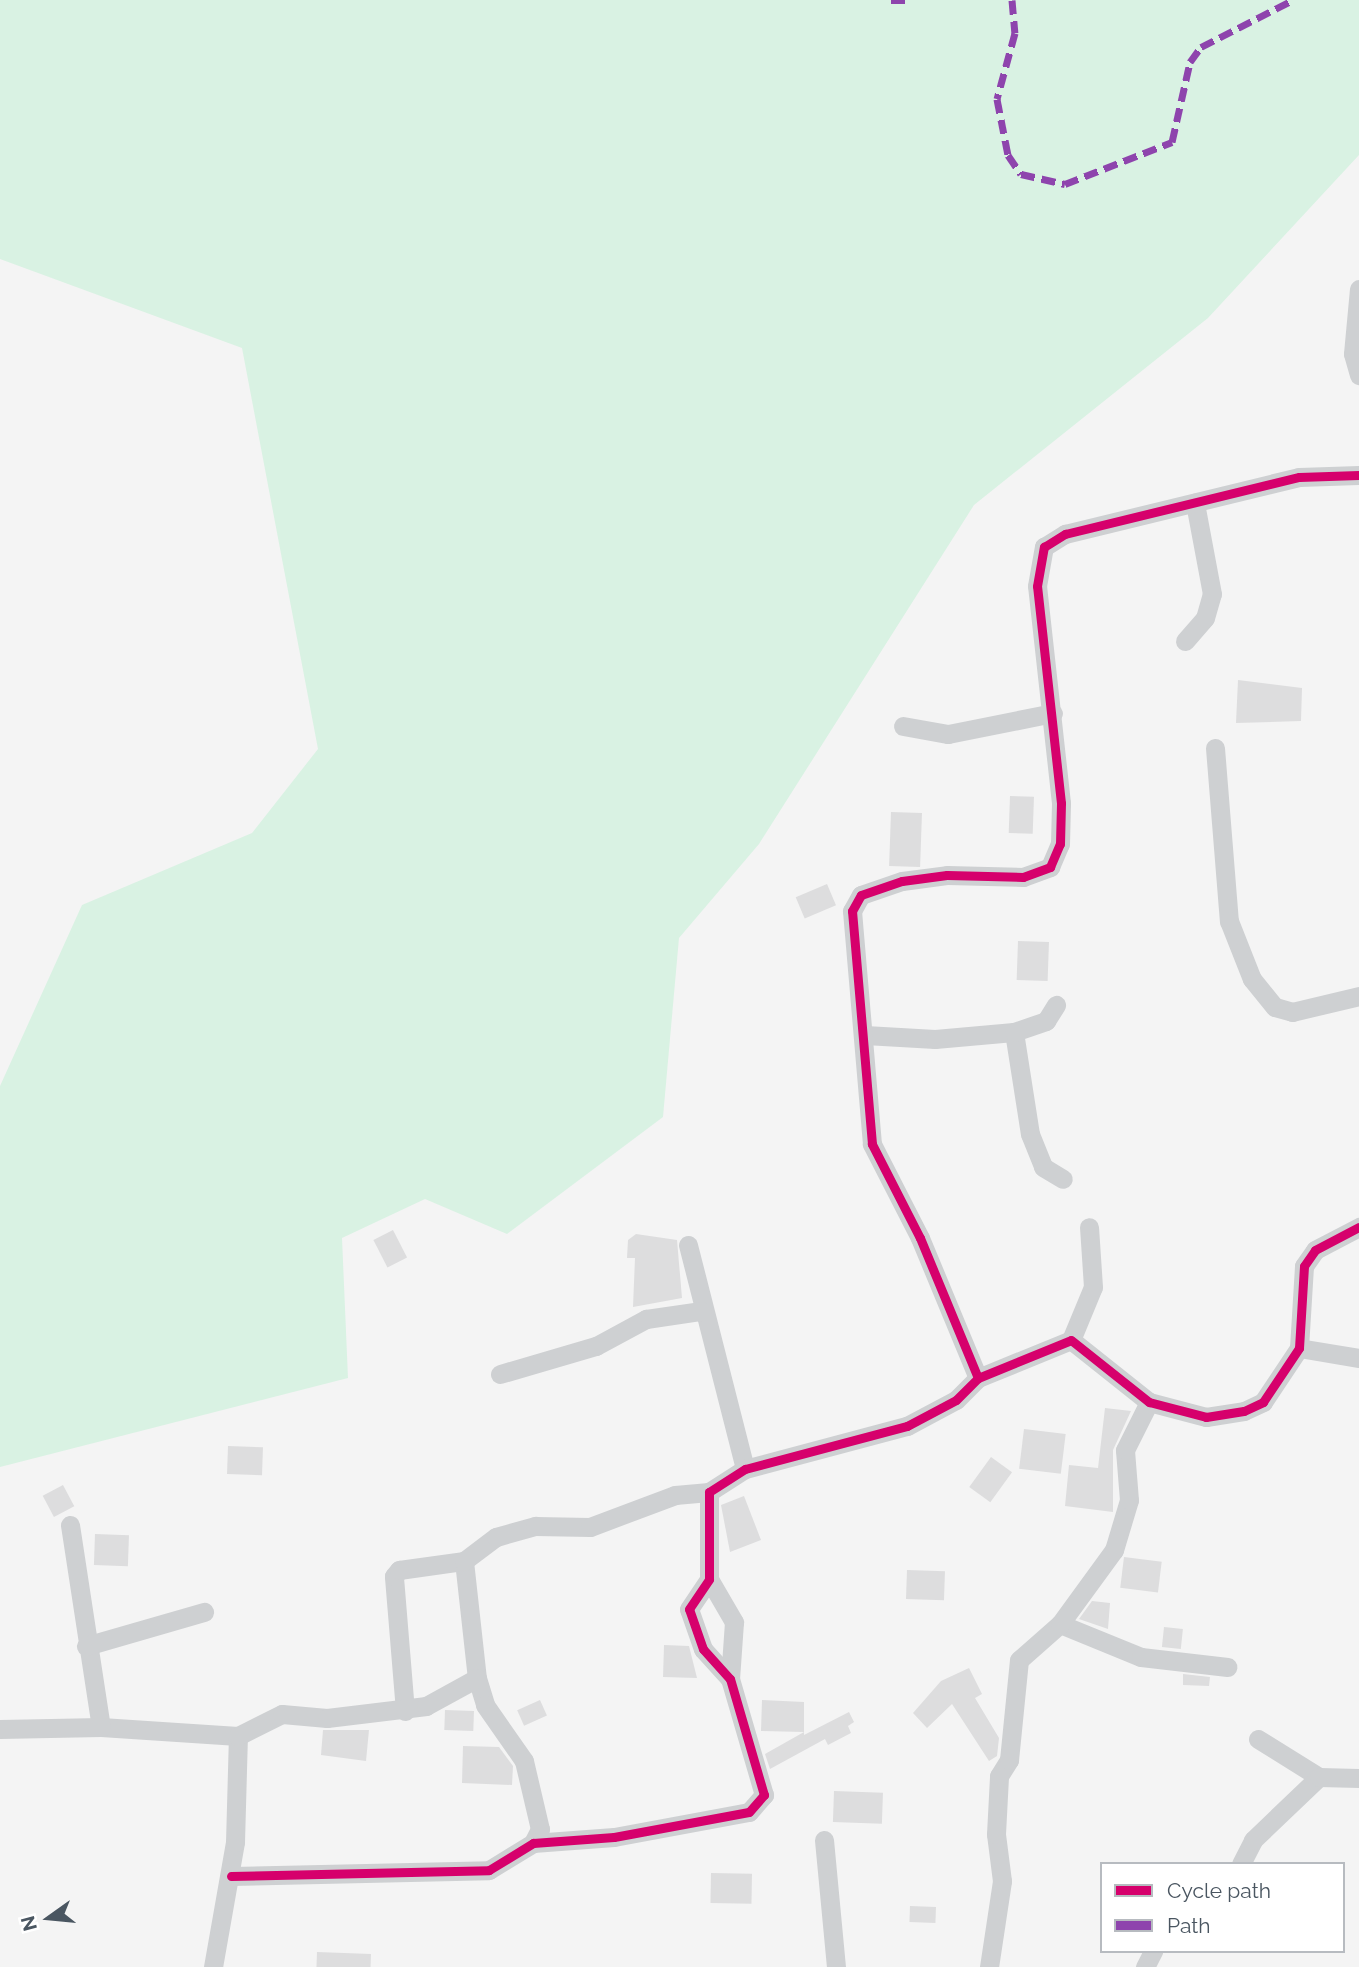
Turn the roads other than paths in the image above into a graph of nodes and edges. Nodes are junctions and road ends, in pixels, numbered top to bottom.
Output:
1 (1359, 289) edge
2 (1359, 375) edge
3 (1359, 474) edge
4 (1195, 503) junction
5 (1185, 641) dead end
6 (1053, 713) junction
7 (903, 726) dead end
8 (1215, 748) dead end
9 (1359, 996) edge
10 (1056, 1006) dead end
11 (1014, 1032) junction
12 (865, 1035) junction
13 (1063, 1179) dead end
14 (1089, 1227) dead end
15 (1359, 1227) edge
16 (688, 1245) dead end
17 (701, 1311) junction
18 (1071, 1340) junction
19 (1299, 1348) junction
20 (1359, 1358) edge
21 (500, 1374) dead end
22 (978, 1378) junction
23 (1149, 1402) junction
24 (745, 1469) junction
25 (709, 1492) junction
26 (70, 1525) dead end
27 (464, 1561) junction
28 (709, 1579) junction
29 (204, 1612) dead end
30 (1060, 1624) junction
31 (86, 1646) junction
32 (1227, 1667) dead end
33 (477, 1678) junction
34 (730, 1679) junction
35 (405, 1710) junction
36 (101, 1727) junction
37 (0, 1729) edge
38 (238, 1736) junction
39 (1258, 1739) dead end
40 (1319, 1777) junction
41 (1359, 1778) edge
42 (824, 1840) dead end
43 (533, 1843) junction
44 (1242, 1862) edge
45 (231, 1876) junction
46 (214, 1967) edge
47 (836, 1967) edge
48 (989, 1967) edge

1 - 2 street
3 - 4 street
4 - 5 street
4 - 6 street
6 - 7 street
6 - 12 street
8 - 9 street
10 - 11 street
11 - 12 street
11 - 13 street
12 - 22 street
14 - 18 street
15 - 19 street
16 - 17 street
17 - 21 street
17 - 24 street
18 - 22 street
18 - 23 street
19 - 20 street
19 - 23 street
22 - 24 street
23 - 30 street
24 - 25 street
25 - 27 street
25 - 28 street
26 - 31 street
27 - 33 street
27 - 35 street
28 - 34 street
28 - 34 street
29 - 31 street
30 - 32 street
30 - 48 street
31 - 36 street
33 - 35 street
33 - 43 street
34 - 43 street
35 - 38 street
36 - 37 street
36 - 38 street
38 - 45 street
39 - 40 street
40 - 41 street
40 - 44 street
42 - 47 street
43 - 45 street
45 - 46 street

